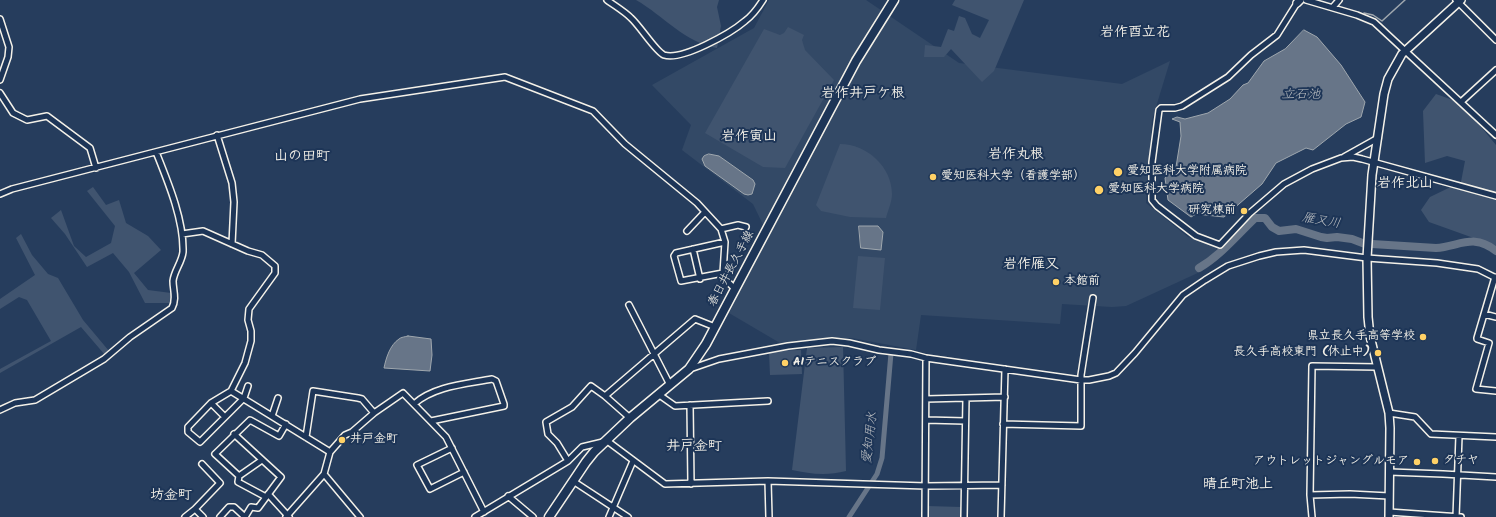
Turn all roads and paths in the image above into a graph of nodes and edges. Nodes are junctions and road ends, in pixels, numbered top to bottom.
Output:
1 (607, 0) edge
2 (762, 0) edge
3 (894, 0) edge
4 (1306, 0) edge
5 (1339, 0) edge
6 (1458, 1) edge
7 (1299, 2) edge
8 (1333, 7) junction
9 (0, 19) edge
10 (1496, 40) edge
11 (1405, 50) junction
12 (1496, 70) edge
13 (0, 80) edge
14 (0, 93) edge
15 (1461, 102) junction
16 (217, 135) junction
17 (1496, 135) edge
18 (1378, 138) junction
19 (156, 152) junction
20 (1342, 158) junction
21 (1374, 162) junction
22 (96, 168) junction
23 (0, 194) edge
24 (1496, 196) edge
25 (705, 212) junction
26 (746, 227) dead end
27 (721, 229) junction
28 (687, 231) dead end
29 (182, 234) junction
30 (725, 242) junction
31 (232, 244) junction
32 (693, 249) junction
33 (1367, 258) junction
34 (723, 273) junction
35 (1496, 277) edge
36 (700, 278) junction
37 (735, 289) junction
38 (1093, 298) dead end
39 (629, 305) dead end
40 (1484, 314) junction
41 (1496, 317) edge
42 (715, 327) junction
43 (654, 354) junction
44 (926, 358) junction
45 (1378, 367) junction
46 (689, 369) junction
47 (1006, 369) junction
48 (1081, 380) junction
49 (670, 384) junction
50 (248, 386) dead end
51 (231, 391) junction
52 (1496, 391) edge
53 (658, 394) junction
54 (605, 396) junction
55 (1005, 397) junction
56 (244, 398) junction
57 (278, 398) dead end
58 (966, 398) junction
59 (926, 399) junction
60 (768, 401) dead end
61 (211, 403) junction
62 (414, 404) junction
63 (690, 405) junction
64 (0, 410) edge
65 (374, 413) junction
66 (1389, 413) junction
67 (272, 416) junction
68 (225, 417) junction
69 (630, 418) junction
70 (926, 420) junction
71 (431, 421) junction
72 (965, 421) junction
73 (286, 424) junction
74 (1003, 424) junction
75 (234, 434) junction
76 (1459, 436) junction
77 (306, 437) junction
78 (1496, 438) edge
79 (605, 441) junction
80 (452, 448) junction
81 (330, 452) junction
82 (262, 460) junction
83 (568, 461) junction
84 (633, 461) junction
85 (202, 464) dead end
86 (464, 472) junction
87 (1390, 472) junction
88 (324, 474) junction
89 (1458, 475) junction
90 (239, 476) junction
91 (1496, 478) edge
92 (572, 481) junction
93 (768, 481) junction
94 (691, 484) junction
95 (1002, 485) junction
96 (926, 486) junction
97 (964, 486) junction
98 (1310, 494) junction
99 (267, 496) junction
100 (508, 496) junction
101 (1390, 496) junction
102 (613, 507) junction
103 (196, 509) junction
104 (1389, 514) edge
105 (480, 515) edge
106 (287, 516) edge
107 (185, 517) edge
108 (203, 517) edge
109 (220, 517) edge
110 (360, 517) edge
111 (533, 517) edge
112 (549, 517) edge
113 (609, 517) edge
114 (628, 517) edge
115 (769, 517) edge
116 (925, 517) edge
117 (964, 517) edge
118 (1001, 517) edge
119 (1312, 517) edge
120 (1456, 517) edge
121 (1462, 517) edge

1 - 2 street
3 - 37 main road, 春日井長久手線
4 - 8 street
5 - 8 street
6 - 10 street
6 - 11 street
7 - 20 street
8 - 11 street
9 - 13 street
11 - 15 street
11 - 18 street
12 - 15 street
14 - 22 street
15 - 17 street
16 - 19 street
16 - 25 street
16 - 31 street
18 - 20 street
18 - 21 street
19 - 22 street
19 - 29 street
20 - 21 street
21 - 24 street
21 - 33 street
22 - 23 street
25 - 27 street
25 - 28 street
26 - 27 street
27 - 30 street
29 - 31 street
29 - 64 street
30 - 32 street
30 - 34 street
31 - 51 street
32 - 36 street
32 - 36 street
33 - 35 street
33 - 45 street
33 - 48 street
34 - 36 street
34 - 37 street
35 - 40 street
37 - 42 main road, 春日井長久手線
38 - 48 street
39 - 43 street
40 - 41 street
40 - 52 street
42 - 43 street
42 - 46 main road, 春日井長久手線
43 - 49 street
43 - 54 street
44 - 46 street
44 - 47 street
44 - 59 street
45 - 66 street
45 - 98 street
46 - 49 main road, 春日井長久手線
47 - 48 street
47 - 55 street
48 - 74 street
49 - 53 main road, 春日井長久手線
50 - 56 street
51 - 56 street
51 - 61 street
53 - 63 street
53 - 69 main road, 春日井長久手線
54 - 69 street
54 - 83 street
55 - 58 street
55 - 74 street
56 - 67 street
56 - 68 street
57 - 67 street
58 - 59 street
58 - 72 street
59 - 70 street
60 - 63 street
61 - 68 street
61 - 68 street
62 - 65 street
62 - 71 street
62 - 71 street
63 - 94 street
65 - 77 street
65 - 81 street
66 - 76 street
66 - 87 street
67 - 73 street
69 - 79 main road, 春日井長久手線
70 - 72 street
70 - 96 street
71 - 80 street
72 - 97 street
73 - 75 street
73 - 77 street
74 - 95 street
75 - 82 street
75 - 90 street
76 - 78 street
76 - 89 street
77 - 81 street
79 - 83 street
79 - 84 street
79 - 92 main road, 春日井長久手線
80 - 86 street
80 - 86 street
81 - 88 street
82 - 90 street
82 - 99 street
83 - 100 street
84 - 94 street
84 - 102 street
85 - 103 street
86 - 105 street
87 - 89 street
87 - 101 street
88 - 106 street
88 - 110 street
89 - 91 street
89 - 120 street
90 - 99 street
92 - 102 street
92 - 112 main road, 春日井長久手線
93 - 94 street
93 - 96 street
93 - 115 street
95 - 97 street
95 - 118 street
96 - 97 street
96 - 116 street
97 - 117 street
98 - 101 street
98 - 119 street
99 - 106 street
99 - 109 street
100 - 105 street
100 - 111 street
101 - 104 street
102 - 113 street
102 - 114 street
103 - 107 street
103 - 108 street
104 - 120 street
120 - 121 street

